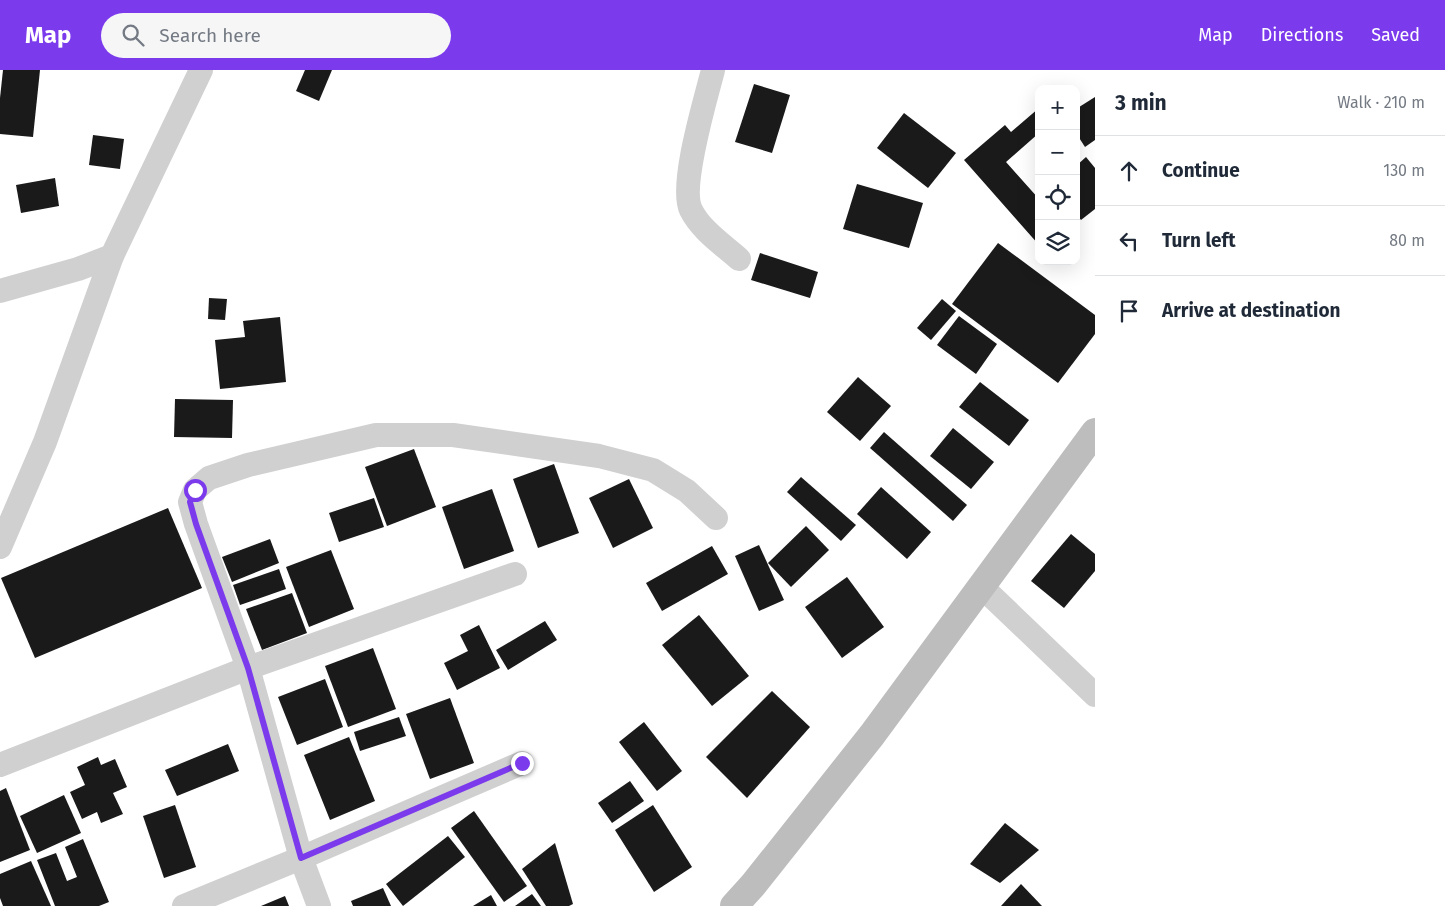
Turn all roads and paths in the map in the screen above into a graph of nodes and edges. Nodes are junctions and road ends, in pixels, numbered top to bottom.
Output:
1 (201, 70) edge
2 (713, 70) edge
3 (112, 256) junction
4 (739, 259) dead end
5 (0, 291) edge
6 (1095, 432) edge
7 (716, 518) dead end
8 (0, 546) edge
9 (514, 574) dead end
10 (982, 587) junction
11 (248, 668) junction
12 (1095, 695) edge
13 (522, 763) dead end
14 (0, 765) edge
15 (301, 858) junction
16 (184, 906) edge
17 (320, 906) edge
18 (734, 906) edge

1 - 3 street
2 - 4 street
3 - 5 street
3 - 8 street
6 - 10 street
7 - 11 street
9 - 11 street
10 - 12 street
10 - 18 street
11 - 14 street
11 - 15 street
13 - 15 street
15 - 16 street
15 - 17 street

